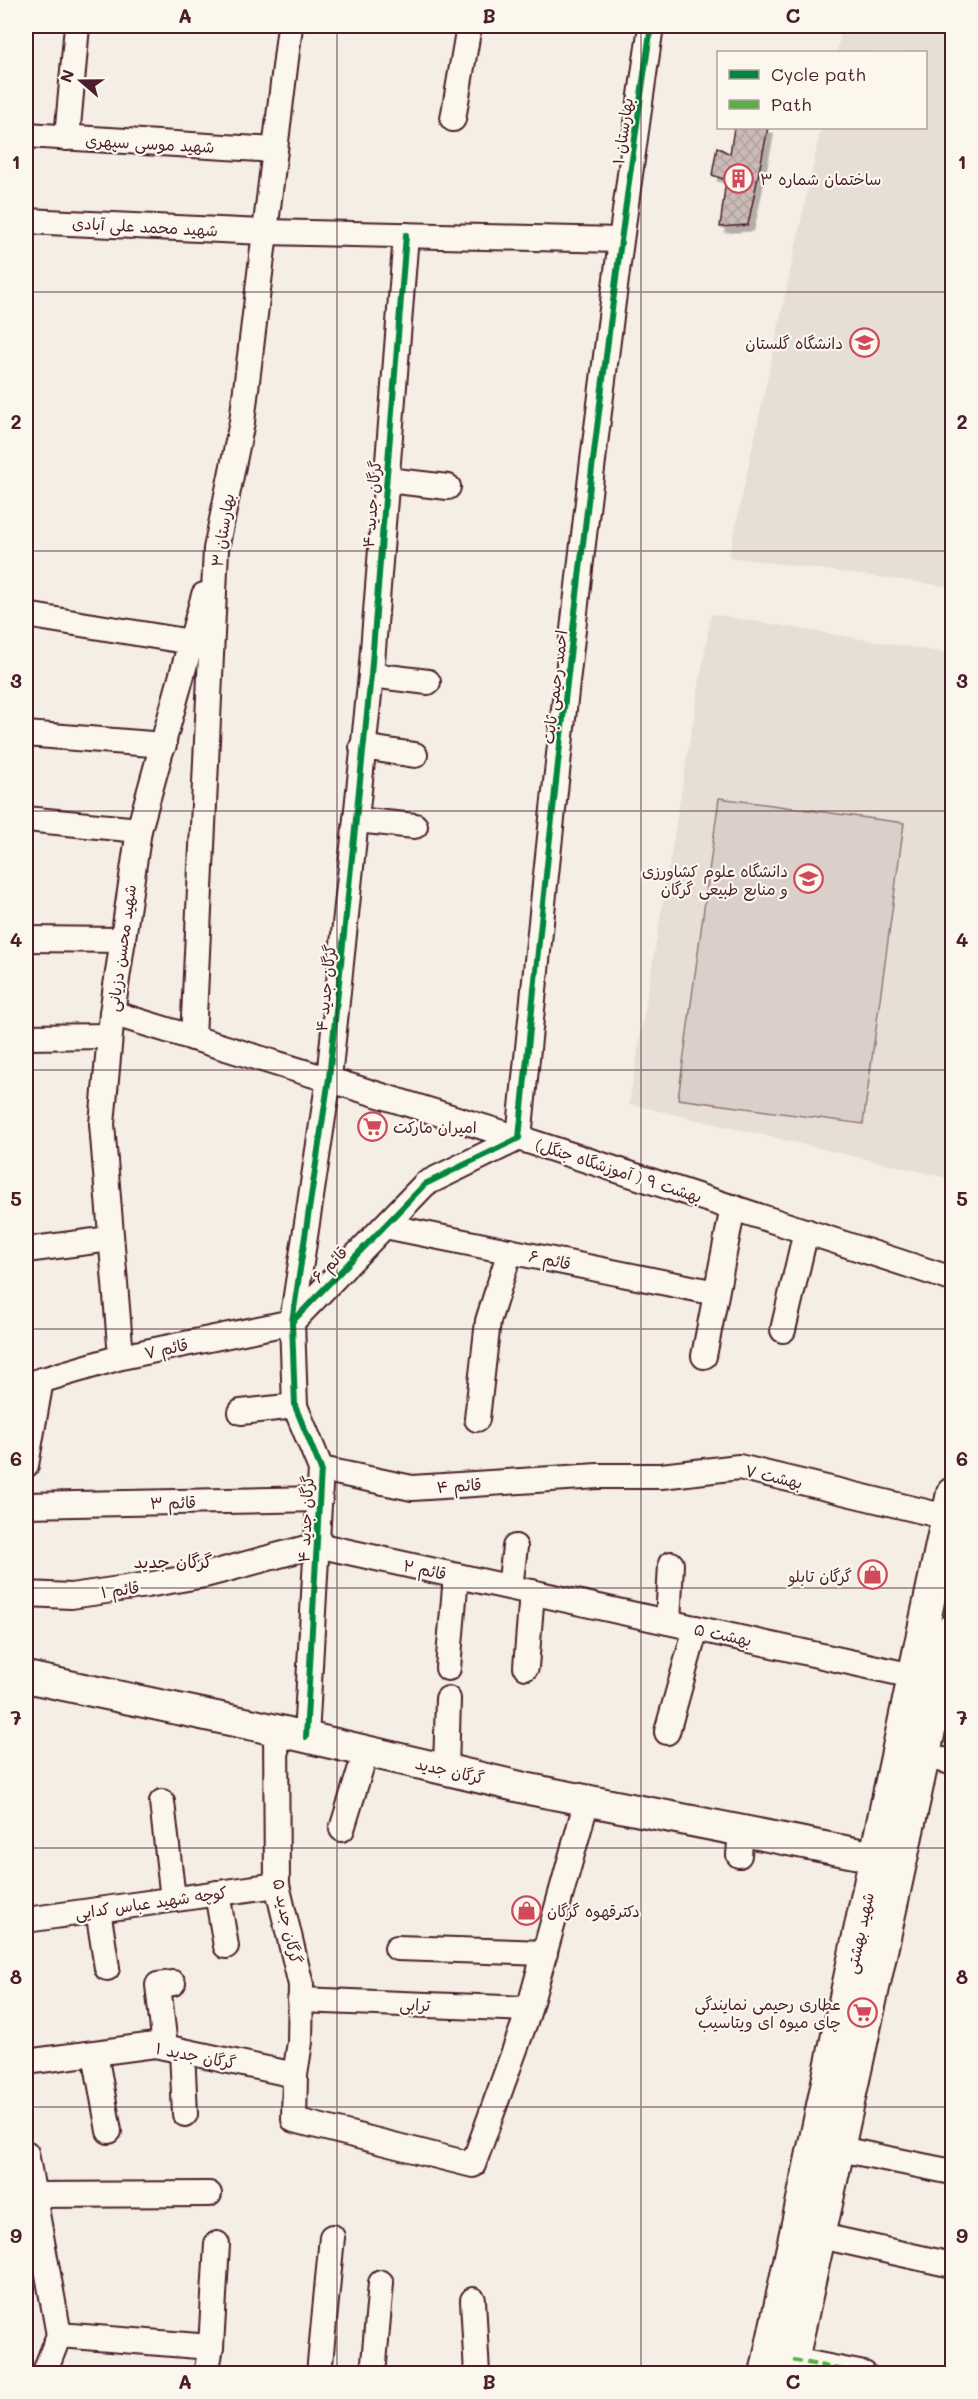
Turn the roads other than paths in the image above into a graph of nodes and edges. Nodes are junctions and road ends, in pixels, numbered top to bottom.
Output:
1 (77, 26) edge
2 (290, 26) edge
3 (469, 26) edge
4 (651, 26) edge
5 (453, 119) dead end
6 (26, 135) edge
7 (67, 138) junction
8 (275, 150) junction
9 (26, 221) edge
10 (265, 232) junction
11 (406, 235) junction
12 (620, 240) junction
13 (387, 480) junction
14 (448, 487) dead end
15 (216, 549) junction
16 (26, 615) edge
17 (191, 642) junction
18 (371, 675) junction
19 (428, 682) dead end
20 (26, 734) edge
21 (164, 745) junction
22 (362, 747) junction
23 (415, 755) dead end
24 (26, 819) edge
25 (356, 820) junction
26 (415, 826) dead end
27 (139, 830) junction
28 (26, 939) edge
29 (123, 940) junction
30 (110, 1025) junction
31 (26, 1037) edge
32 (193, 1038) junction
33 (329, 1078) junction
34 (519, 1138) junction
35 (733, 1207) junction
36 (385, 1226) junction
37 (806, 1231) junction
38 (110, 1239) junction
39 (26, 1250) edge
40 (510, 1251) junction
41 (952, 1279) edge
42 (716, 1293) junction
43 (292, 1322) junction
44 (783, 1330) dead end
45 (704, 1356) dead end
46 (121, 1357) junction
47 (33, 1383) edge
48 (295, 1406) junction
49 (241, 1412) dead end
50 (477, 1419) dead end
51 (26, 1465) edge
52 (321, 1469) junction
53 (598, 1476) joint
54 (320, 1499) junction
55 (26, 1505) edge
56 (950, 1505) edge
57 (317, 1545) junction
58 (515, 1547) dead end
59 (671, 1564) dead end
60 (456, 1576) junction
61 (521, 1590) junction
62 (26, 1594) edge
63 (668, 1622) junction
64 (696, 1628) junction
65 (952, 1629) edge
66 (526, 1667) dead end
67 (448, 1668) dead end
68 (914, 1676) junction
69 (26, 1677) edge
70 (448, 1699) dead end
71 (276, 1730) junction
72 (667, 1732) dead end
73 (306, 1737) junction
74 (366, 1751) junction
75 (939, 1759) edge
76 (446, 1770) junction
77 (587, 1800) junction
78 (162, 1802) dead end
79 (342, 1829) dead end
80 (875, 1857) junction
81 (278, 1885) junction
82 (217, 1893) junction
83 (173, 1899) junction
84 (98, 1910) junction
85 (26, 1920) edge
86 (226, 1946) dead end
87 (396, 1948) dead end
88 (545, 1953) junction
89 (107, 1968) dead end
90 (173, 1983) dead end
91 (300, 2000) junction
92 (528, 2013) junction
93 (849, 2041) junction
94 (174, 2049) junction
95 (95, 2053) junction
96 (26, 2062) edge
97 (295, 2075) junction
98 (186, 2114) dead end
99 (109, 2131) dead end
100 (840, 2149) junction
101 (26, 2153) edge
102 (952, 2172) edge
103 (209, 2194) dead end
104 (33, 2195) junction
105 (820, 2236) junction
106 (332, 2237) dead end
107 (217, 2244) dead end
108 (952, 2265) edge
109 (381, 2283) dead end
110 (473, 2300) dead end
111 (59, 2334) junction
112 (210, 2347) junction
113 (792, 2366) edge
114 (44, 2373) edge
115 (206, 2373) edge
116 (319, 2373) edge
117 (374, 2373) edge
118 (477, 2373) edge
119 (765, 2373) edge
120 (864, 2373) edge

1 - 7 street
2 - 8 street, بهارستان ۳
3 - 5 street
4 - 12 street, ۱ بهارستان
6 - 7 street, شهید موسی سپهری
7 - 8 street, شهید موسی سپهری
8 - 10 street, بهارستان ۳
9 - 10 street, شهید محمد علی آبادی
10 - 11 street, شهید محمد علی آبادی
10 - 15 street, بهارستان ۳
11 - 12 street, شهید محمد علی آبادی
11 - 13 street, گرگان جدید ۴
12 - 34 street, احمد رحیمی ثابت
13 - 14 street
13 - 18 street, گرگان جدید ۴
15 - 17 street, شهید محسن دزیانی
15 - 32 street, بهارستان ۳
16 - 17 street
17 - 21 street, شهید محسن دزیانی
18 - 19 street
18 - 22 street, گرگان جدید ۴
20 - 21 street
21 - 27 street, شهید محسن دزیانی
22 - 23 street
22 - 25 street, گرگان جدید ۴
24 - 27 street
25 - 26 street
25 - 33 street, گرگان جدید ۴
27 - 29 street, شهید محسن دزیانی
28 - 29 street
29 - 30 street, شهید محسن دزیانی
30 - 31 street, بهشت ۹ ( آموزشگاه جنگل)
30 - 32 street, بهشت ۹ ( آموزشگاه جنگل)
30 - 38 street, شهید محسن دزیانی
32 - 33 street, بهشت ۹ ( آموزشگاه جنگل)
33 - 34 street, بهشت ۹ ( آموزشگاه جنگل)
33 - 43 street, گرگان جدید ۴
34 - 35 street, بهشت ۹ ( آموزشگاه جنگل)
34 - 36 street, ۶ قائم
35 - 37 street, بهشت ۹ ( آموزشگاه جنگل)
35 - 42 street
36 - 40 street, قائم ۶
36 - 43 street, ۶ قائم
37 - 41 street, بهشت ۹ ( آموزشگاه جنگل)
37 - 44 street
38 - 39 street
38 - 46 street, شهید محسن دزیانی
40 - 42 street, قائم ۶
40 - 50 street
42 - 45 street
43 - 46 street, ۷ قائم
43 - 48 street, گرگان جدید ۴
46 - 47 street, ۷ قائم
47 - 51 street
48 - 49 street
48 - 52 street, گرگان جدید ۴
52 - 53 street, قائم ۴
52 - 54 street, گرگان جدید ۴
53 - 56 street, بهشت ۷
54 - 55 street, ۳ قائم
54 - 57 street, گرگان جدید ۴
56 - 68 main road, شهید بهشتی
57 - 60 street, ۲ قائم
57 - 62 street, ۱ قائم
57 - 73 street, گرگان جدید ۴
58 - 61 street
59 - 63 street
60 - 61 street, ۲ قائم
60 - 67 street
61 - 63 street, بهشت ۵
61 - 66 street
63 - 64 street, بهشت ۵
64 - 68 street, بهشت ۵
64 - 72 street
65 - 75 main road, شهید بهشتی
68 - 80 main road, شهید بهشتی
69 - 71 main road, گرگان جدید
70 - 76 street
71 - 73 main road, گرگان جدید
71 - 81 street, گرگان جدید ۵
73 - 74 main road, گرگان جدید
74 - 76 main road, گرگان جدید
74 - 79 street
75 - 93 main road, شهید بهشتی
76 - 77 main road, گرگان جدید
77 - 80 main road, گرگان جدید
77 - 88 street
78 - 83 street
80 - 93 main road, شهید بهشتی
81 - 82 street, کوچه شهید عباس کدایی
81 - 91 street, گرگان جدید ۵
82 - 83 street, کوچه شهید عباس کدایی
82 - 86 street
83 - 84 street, کوچه شهید عباس کدایی
84 - 85 street, کوچه شهید عباس کدایی
84 - 89 street
87 - 88 street
88 - 92 street
90 - 94 street
91 - 92 street, ترابی
91 - 97 street, گرگان جدید ۵
92 - 97 street, گرگان جدید ۵
93 - 100 main road, شهید بهشتی
93 - 119 main road, شهید بهشتی
94 - 95 street, گرگان جدید ۱
94 - 97 street, گرگان جدید ۱
94 - 98 street
95 - 96 street, گرگان جدید ۱
95 - 99 street
100 - 102 street
100 - 105 main road, شهید بهشتی
101 - 104 street
103 - 104 street
104 - 111 street
105 - 108 street
105 - 113 main road, شهید بهشتی
106 - 116 street
107 - 112 street
109 - 117 street
110 - 118 street
111 - 112 street
111 - 114 street
112 - 115 street
113 - 120 street

